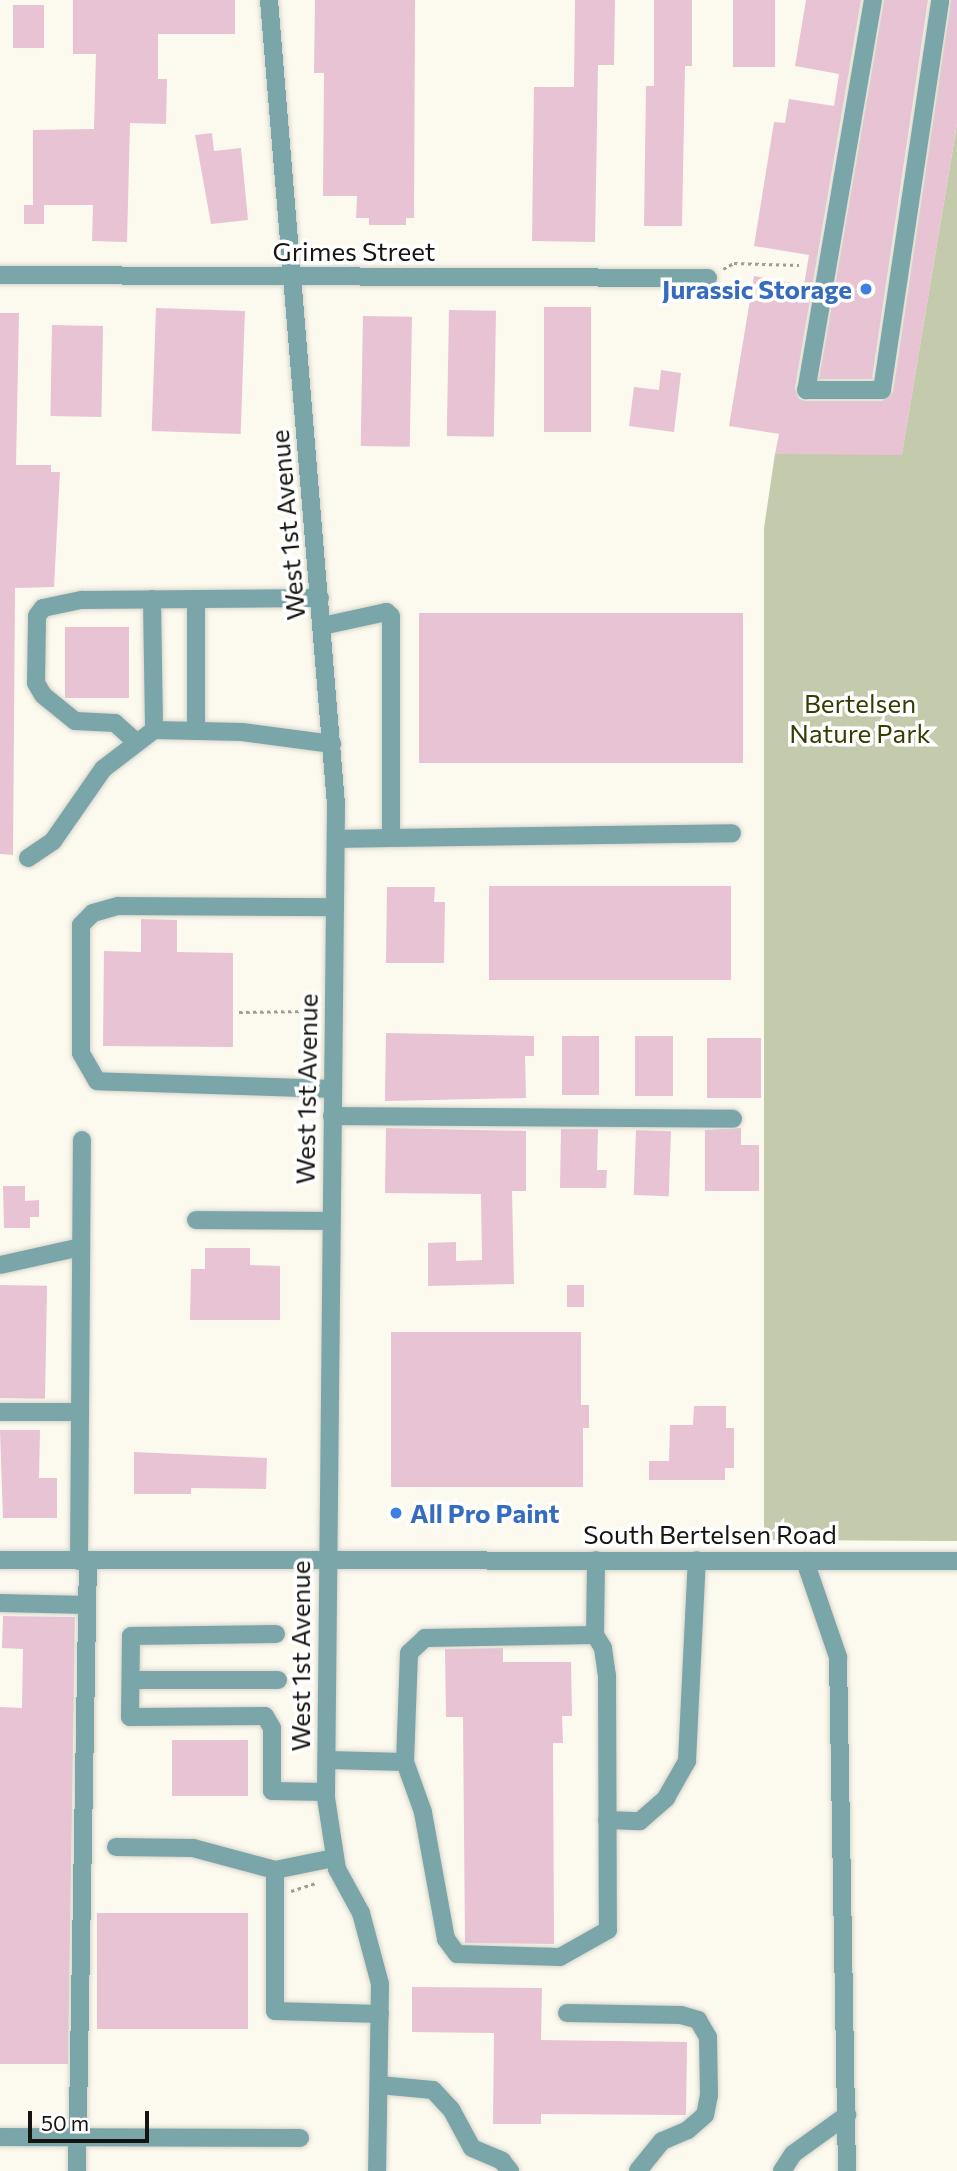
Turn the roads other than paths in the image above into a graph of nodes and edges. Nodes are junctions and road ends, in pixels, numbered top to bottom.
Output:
1 (269, 0) edge
2 (873, 0) edge
3 (940, 0) edge
4 (0, 275) edge
5 (293, 276) junction
6 (708, 278) road end
7 (320, 598) junction
8 (152, 599) junction
9 (196, 599) junction
10 (322, 626) junction
11 (154, 730) junction
12 (197, 731) junction
13 (135, 741) junction
14 (332, 744) junction
15 (732, 833) dead end
16 (391, 838) junction
17 (336, 839) junction
18 (28, 858) dead end
19 (335, 907) junction
20 (332, 1089) junction
21 (332, 1116) junction
22 (733, 1119) dead end
23 (82, 1140) dead end
24 (196, 1220) dead end
25 (331, 1221) junction
26 (81, 1247) junction
27 (0, 1265) edge
28 (0, 1412) edge
29 (80, 1412) junction
30 (0, 1560) edge
31 (596, 1560) junction
32 (697, 1560) junction
33 (84, 1561) junction
34 (326, 1561) junction
35 (805, 1561) junction
36 (957, 1561) edge
37 (0, 1603) edge
38 (87, 1605) junction
39 (276, 1634) dead end
40 (595, 1635) junction
41 (131, 1680) junction
42 (278, 1680) dead end
43 (327, 1760) junction
44 (405, 1762) junction
45 (326, 1792) junction
46 (607, 1820) junction
47 (116, 1847) dead end
48 (334, 1858) junction
49 (275, 1870) junction
50 (567, 2013) dead end
51 (380, 2014) junction
52 (379, 2085) junction
53 (847, 2115) junction
54 (0, 2137) edge
55 (78, 2138) junction
56 (300, 2138) dead end
57 (76, 2171) edge
58 (377, 2171) edge
59 (510, 2171) edge
60 (638, 2171) edge
61 (782, 2171) edge
62 (847, 2171) edge

1 - 5 street, West 1st Avenue
2 - 3 street
4 - 5 street, Grimes Street
5 - 6 street, Grimes Street
5 - 7 street, West 1st Avenue
7 - 9 street
7 - 10 street, West 1st Avenue
8 - 9 street
8 - 11 street
8 - 13 street
9 - 12 street
10 - 14 street, West 1st Avenue
10 - 16 street
11 - 12 street
11 - 13 street
12 - 14 street
13 - 18 street
14 - 17 street, West 1st Avenue
15 - 16 street
16 - 17 street
17 - 19 street, West 1st Avenue
19 - 20 street, West 1st Avenue
19 - 20 street
20 - 21 street, West 1st Avenue
21 - 22 street
21 - 25 street, West 1st Avenue
23 - 26 street
24 - 25 street
25 - 34 street, West 1st Avenue
26 - 27 street
26 - 29 street
28 - 29 street
29 - 33 street
30 - 33 street, South Bertelsen Road
31 - 32 street, South Bertelsen Road
31 - 34 street, South Bertelsen Road
31 - 40 street
32 - 35 street, South Bertelsen Road
32 - 46 street
33 - 34 street, South Bertelsen Road
33 - 38 street
34 - 43 street, West 1st Avenue
35 - 36 street, South Bertelsen Road
35 - 53 street
37 - 38 street
38 - 55 street
39 - 41 street
40 - 44 street
40 - 46 street
41 - 42 street
41 - 45 street
43 - 44 street
43 - 45 street, West 1st Avenue
44 - 46 street
45 - 48 street, West 1st Avenue
47 - 49 street
48 - 49 street
48 - 51 street, West 1st Avenue
49 - 51 street
50 - 60 street
51 - 52 street, West 1st Avenue
52 - 58 street, West 1st Avenue
52 - 59 street
53 - 61 street
53 - 62 street
54 - 55 street
55 - 56 street
55 - 57 street

